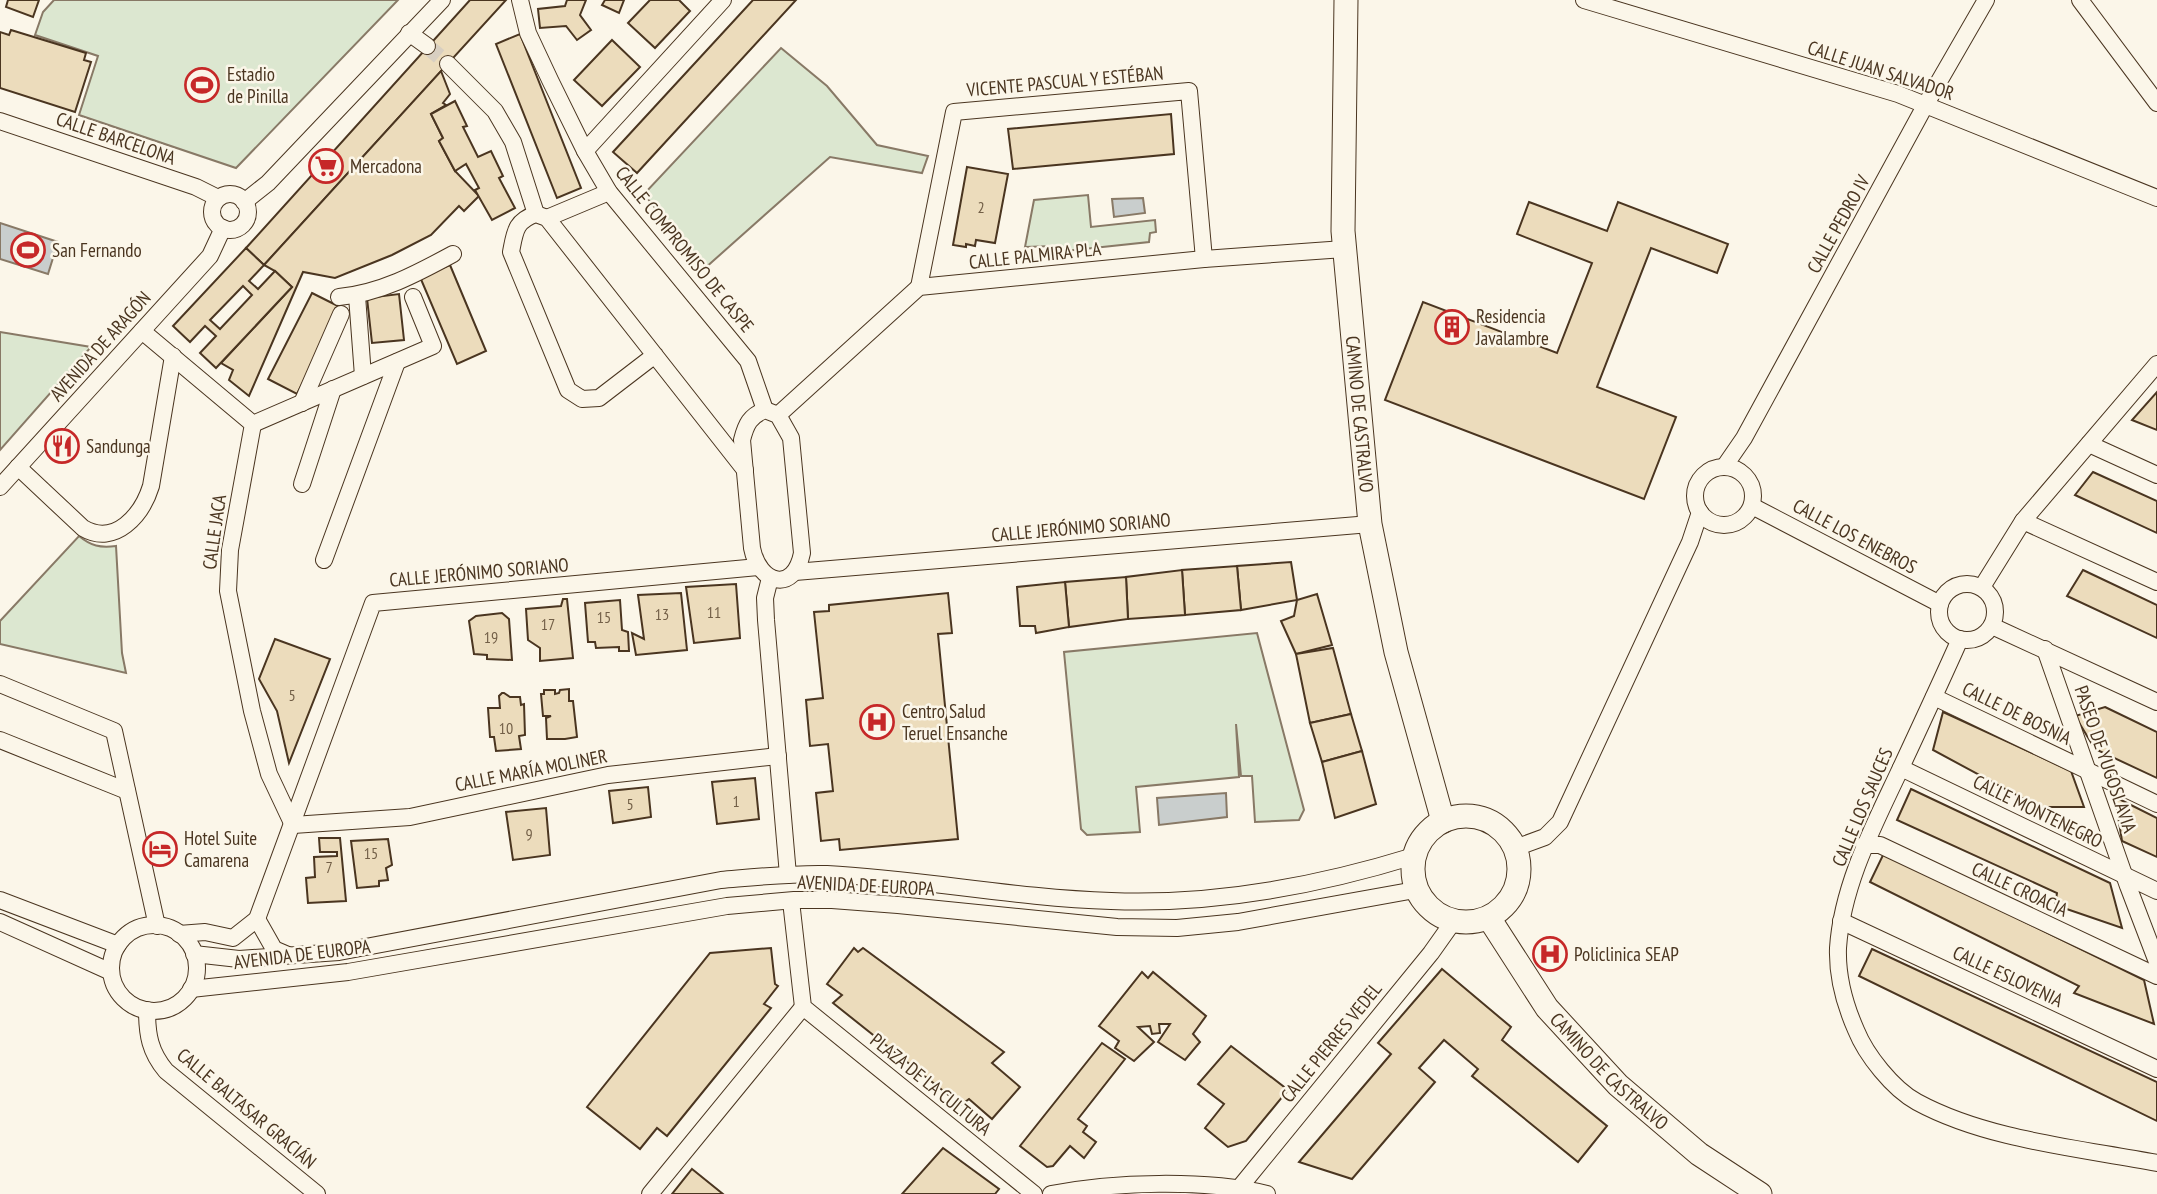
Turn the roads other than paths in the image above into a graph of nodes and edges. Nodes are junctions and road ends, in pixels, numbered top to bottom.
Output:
1 (442, 0) edge
2 (520, 0) edge
3 (723, 0) edge
4 (1346, 0) edge
5 (1584, 0) edge
6 (1986, 0) edge
7 (2080, 0) edge
8 (409, 33) junction
9 (427, 46) tunnel mouth
10 (448, 64) tunnel mouth
11 (2157, 103) edge
12 (1926, 104) junction
13 (0, 121) edge
14 (585, 151) junction
15 (609, 192) junction
16 (218, 198) junction
17 (2157, 198) edge
18 (244, 201) junction
19 (541, 216) junction
20 (223, 228) junction
21 (1344, 248) junction
22 (453, 254) dead end
23 (1204, 259) junction
24 (919, 287) junction
25 (357, 296) junction
26 (339, 297) dead end
27 (413, 297) dead end
28 (341, 314) dead end
29 (142, 331) junction
30 (655, 355) junction
31 (173, 356) junction
32 (397, 362) junction
33 (2155, 369) edge
34 (363, 376) junction
35 (333, 389) junction
36 (302, 403) junction
37 (772, 412) junction
38 (253, 424) junction
39 (2089, 443) junction
40 (18, 467) junction
41 (1724, 467) junction
42 (745, 470) junction
43 (2157, 475) edge
44 (302, 484) dead end
45 (0, 487) edge
46 (1752, 506) junction
47 (1700, 512) junction
48 (2023, 521) junction
49 (1370, 524) junction
50 (324, 560) dead end
51 (764, 572) junction
52 (795, 572) junction
53 (2157, 582) edge
54 (1982, 587) junction
55 (1940, 604) junction
56 (1992, 626) junction
57 (1960, 639) junction
58 (2045, 649) junction
59 (0, 684) edge
60 (1934, 697) junction
61 (2157, 702) edge
62 (0, 740) edge
63 (778, 756) junction
64 (1900, 768) junction
65 (2088, 771) junction
66 (127, 791) junction
67 (2157, 804) edge
68 (1443, 821) junction
69 (293, 825) junction
70 (1864, 845) junction
71 (1516, 848) junction
72 (1413, 856) junction
73 (788, 874) junction
74 (2124, 876) junction
75 (1415, 890) junction
76 (2157, 891) edge
77 (0, 900) edge
78 (791, 901) junction
79 (1489, 918) junction
80 (257, 919) junction
81 (1841, 921) junction
82 (0, 922) edge
83 (1452, 922) junction
84 (157, 926) junction
85 (179, 934) junction
86 (118, 945) junction
87 (194, 954) junction
88 (290, 956) junction
89 (2157, 962) edge
90 (111, 972) junction
91 (2157, 976) edge
92 (191, 989) junction
93 (803, 1007) junction
94 (147, 1010) junction
95 (2157, 1069) edge
96 (2157, 1163) edge
97 (1240, 1187) junction
98 (317, 1194) edge
99 (650, 1194) edge
100 (1034, 1194) edge
101 (1051, 1194) edge
102 (1267, 1194) edge
103 (1760, 1194) edge

1 - 8 street
2 - 14 street, CALLE COMPROMISO DE CASPE
3 - 14 street
4 - 21 street, CAMINO DE CASTRALVO
5 - 12 street, CALLE JUAN SALVADOR
6 - 12 street, CALLE PEDRO IV
7 - 11 street
8 - 9 street
8 - 18 street
10 - 19 street
12 - 17 street, CALLE JUAN SALVADOR
12 - 41 street, CALLE PEDRO IV
13 - 16 street, CALLE BARCELONA
14 - 15 street, CALLE COMPROMISO DE CASPE
15 - 19 street
15 - 37 street, CALLE COMPROMISO DE CASPE
16 - 18 street
16 - 20 street
18 - 20 street
19 - 30 street
19 - 30 street
20 - 29 street, AVENIDA DE ARAGÓN
21 - 23 street, CALLE PALMIRA PLA
21 - 49 street, CAMINO DE CASTRALVO
22 - 25 street
23 - 24 street, CALLE PALMIRA PLA
23 - 24 street, VICENTE PASCUAL Y ESTÉBAN
24 - 37 street
25 - 26 street
25 - 34 street
27 - 32 street
28 - 36 street
29 - 31 street
29 - 40 street, AVENIDA DE ARAGÓN
30 - 42 street
31 - 38 street
31 - 40 street
32 - 34 street
32 - 50 street
33 - 39 street
34 - 35 street
35 - 36 street
35 - 44 street
36 - 38 street
37 - 42 street
37 - 52 street, CALLE COMPROMISO DE CASPE
38 - 69 street, CALLE JACA
39 - 43 street
39 - 48 street
40 - 45 street, AVENIDA DE ARAGÓN
41 - 46 street
41 - 47 street
42 - 51 street
46 - 47 street
46 - 55 street, CALLE LOS ENEBROS
47 - 71 street
48 - 53 street
48 - 54 street
49 - 52 street, CALLE JERÓNIMO SORIANO
49 - 68 street, CAMINO DE CASTRALVO
51 - 52 street, CALLE JERÓNIMO SORIANO
51 - 63 street
51 - 69 street, CALLE JERÓNIMO SORIANO
54 - 55 street
54 - 56 street
55 - 57 street
56 - 57 street
56 - 58 street
57 - 60 street, CALLE LOS SAUCES
58 - 61 street
58 - 65 street, PASEO DE YUGOSLAVIA
59 - 66 street
60 - 64 street, CALLE LOS SAUCES
60 - 65 street, CALLE DE BOSNIA
62 - 66 street
63 - 69 street, CALLE MARÍA MOLINER
63 - 73 street
64 - 70 street, CALLE LOS SAUCES
64 - 74 street, CALLE MONTENEGRO
65 - 67 street, CALLE DE BOSNIA
65 - 74 street, PASEO DE YUGOSLAVIA
66 - 84 street
68 - 71 street
68 - 72 street
69 - 80 street, CALLE JERÓNIMO SORIANO
70 - 81 street, CALLE LOS SAUCES
70 - 91 street, CALLE CROACIA
71 - 79 street
72 - 73 street, AVENIDA DE EUROPA
72 - 75 street
73 - 88 street, AVENIDA DE EUROPA
74 - 76 street, CALLE MONTENEGRO
74 - 89 street, PASEO DE YUGOSLAVIA
75 - 78 street, AVENIDA DE EUROPA
75 - 83 street
77 - 86 street
78 - 92 street, AVENIDA DE EUROPA
78 - 93 street
79 - 83 street
79 - 103 street, CAMINO DE CASTRALVO
80 - 85 street
80 - 88 street
81 - 95 street, CALLE ESLOVENIA
81 - 96 street, CALLE LOS SAUCES
82 - 90 street
83 - 97 street, CALLE PIERRES VEDEL
84 - 85 street
84 - 86 street
85 - 87 street
86 - 90 street
87 - 88 street, AVENIDA DE EUROPA
87 - 92 street
90 - 94 street
92 - 94 street
93 - 99 street
93 - 100 street, PLAZA DE LA CULTURA
94 - 98 street, CALLE BALTASAR GRACIÁN
97 - 101 street
97 - 102 street

